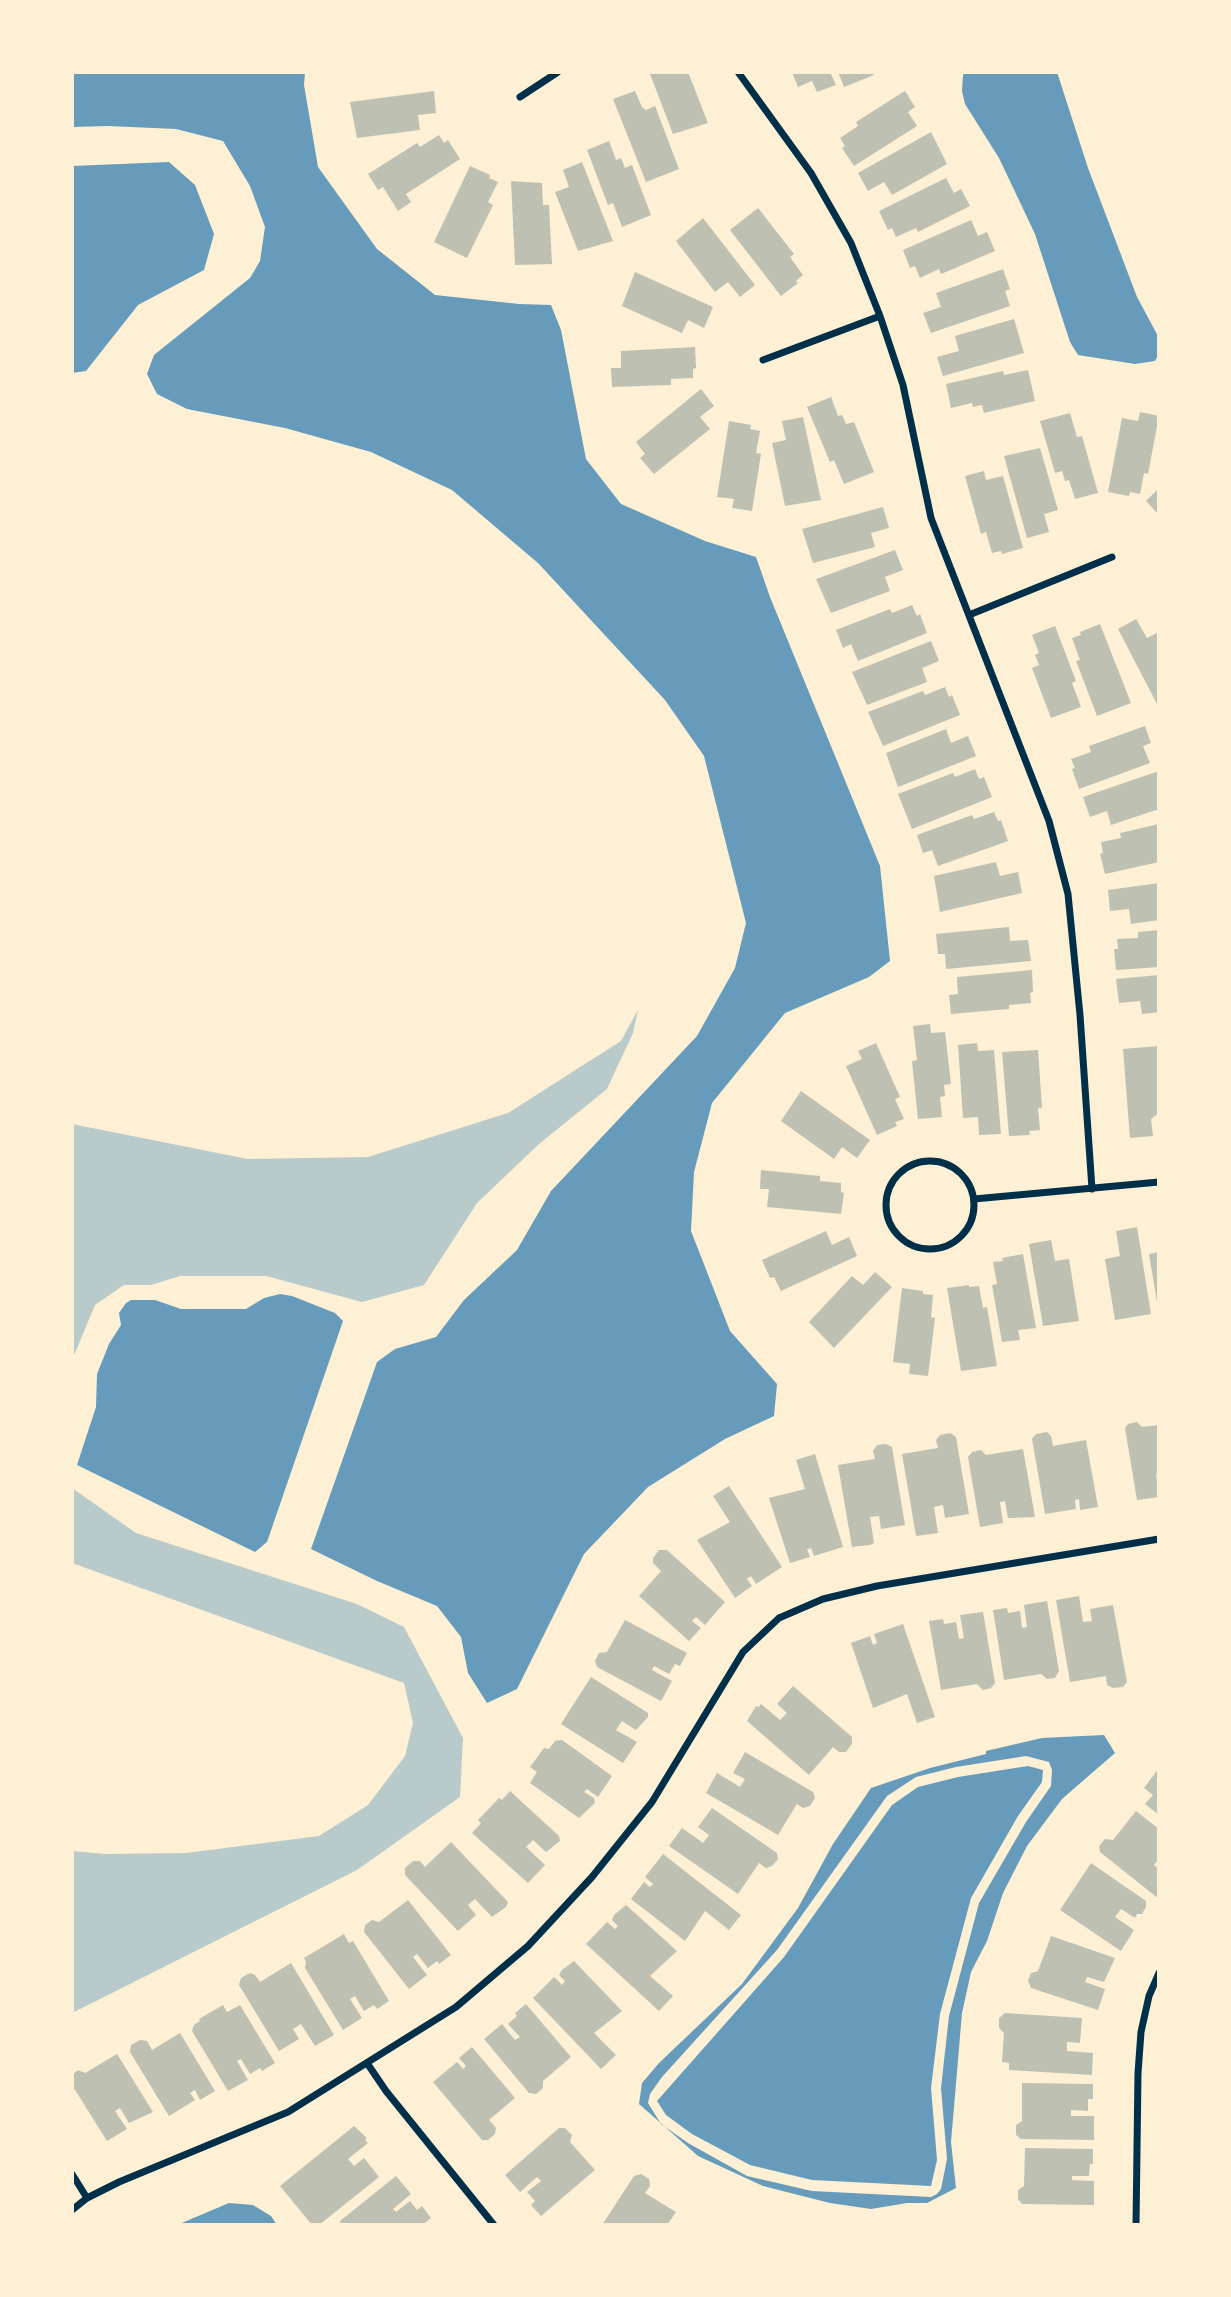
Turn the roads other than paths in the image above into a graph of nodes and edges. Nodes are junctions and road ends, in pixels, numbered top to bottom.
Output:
1 (558, 72) edge
2 (738, 72) edge
3 (520, 97) dead end
4 (880, 316) junction
5 (763, 360) dead end
6 (1112, 557) dead end
7 (969, 615) junction
8 (1159, 1182) edge
9 (1092, 1189) junction
10 (974, 1199) junction
11 (1159, 1539) edge
12 (1159, 1973) edge
13 (367, 2063) junction
14 (72, 2174) edge
15 (87, 2198) junction
16 (72, 2210) edge
17 (494, 2225) edge
18 (1136, 2225) edge

1 - 3 street
2 - 4 street
4 - 5 street
4 - 7 street
6 - 7 street
7 - 9 street
8 - 9 street
9 - 10 street
10 - 10 street
11 - 13 street
12 - 18 street
13 - 15 street
13 - 17 street
14 - 15 street
15 - 16 street

